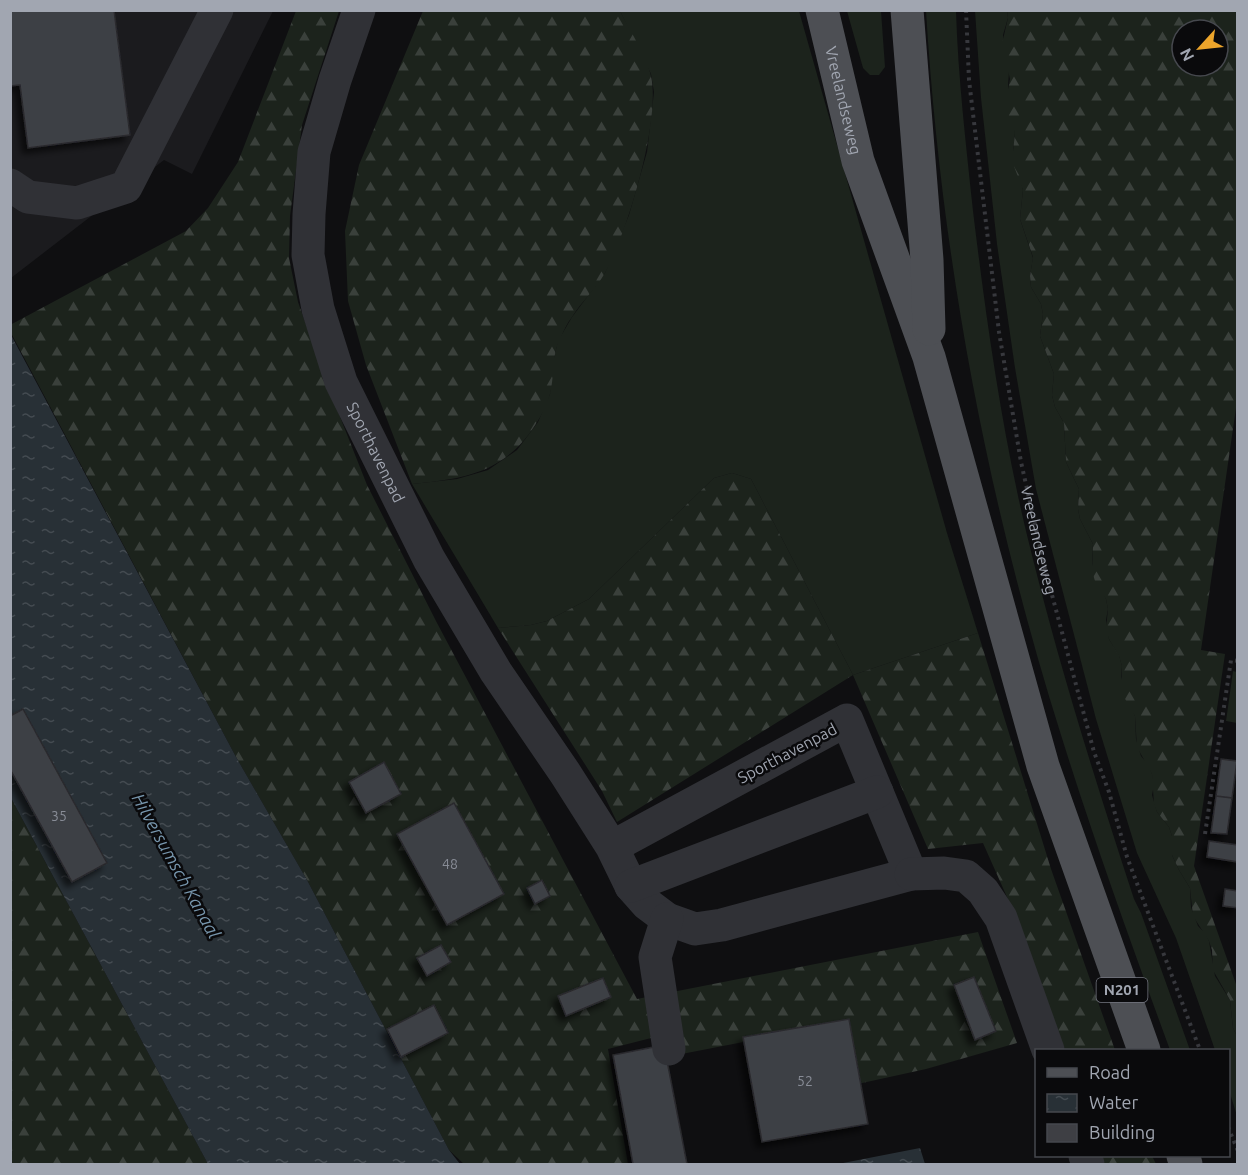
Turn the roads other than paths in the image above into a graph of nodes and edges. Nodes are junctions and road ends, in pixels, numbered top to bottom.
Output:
1 (217, 10) edge
2 (359, 10) edge
3 (822, 10) edge
4 (907, 10) edge
5 (10, 185) edge
6 (929, 357) junction
7 (877, 792) junction
8 (612, 847) junction
9 (911, 874) junction
10 (631, 886) junction
11 (668, 920) junction
12 (669, 1049) dead end
13 (1047, 1049) edge
14 (1144, 1049) edge

1 - 5 street
2 - 8 street, Sporthavenpad
3 - 6 main road, Vreelandseweg
4 - 6 main road, Vreelandseweg
6 - 14 main road, Vreelandseweg / N201
7 - 8 street, Sporthavenpad
7 - 9 street, Sporthavenpad
7 - 10 street
8 - 10 street, Sporthavenpad
9 - 11 street, Sporthavenpad
9 - 13 street, Sporthavenpad
10 - 11 street, Sporthavenpad
11 - 12 street

